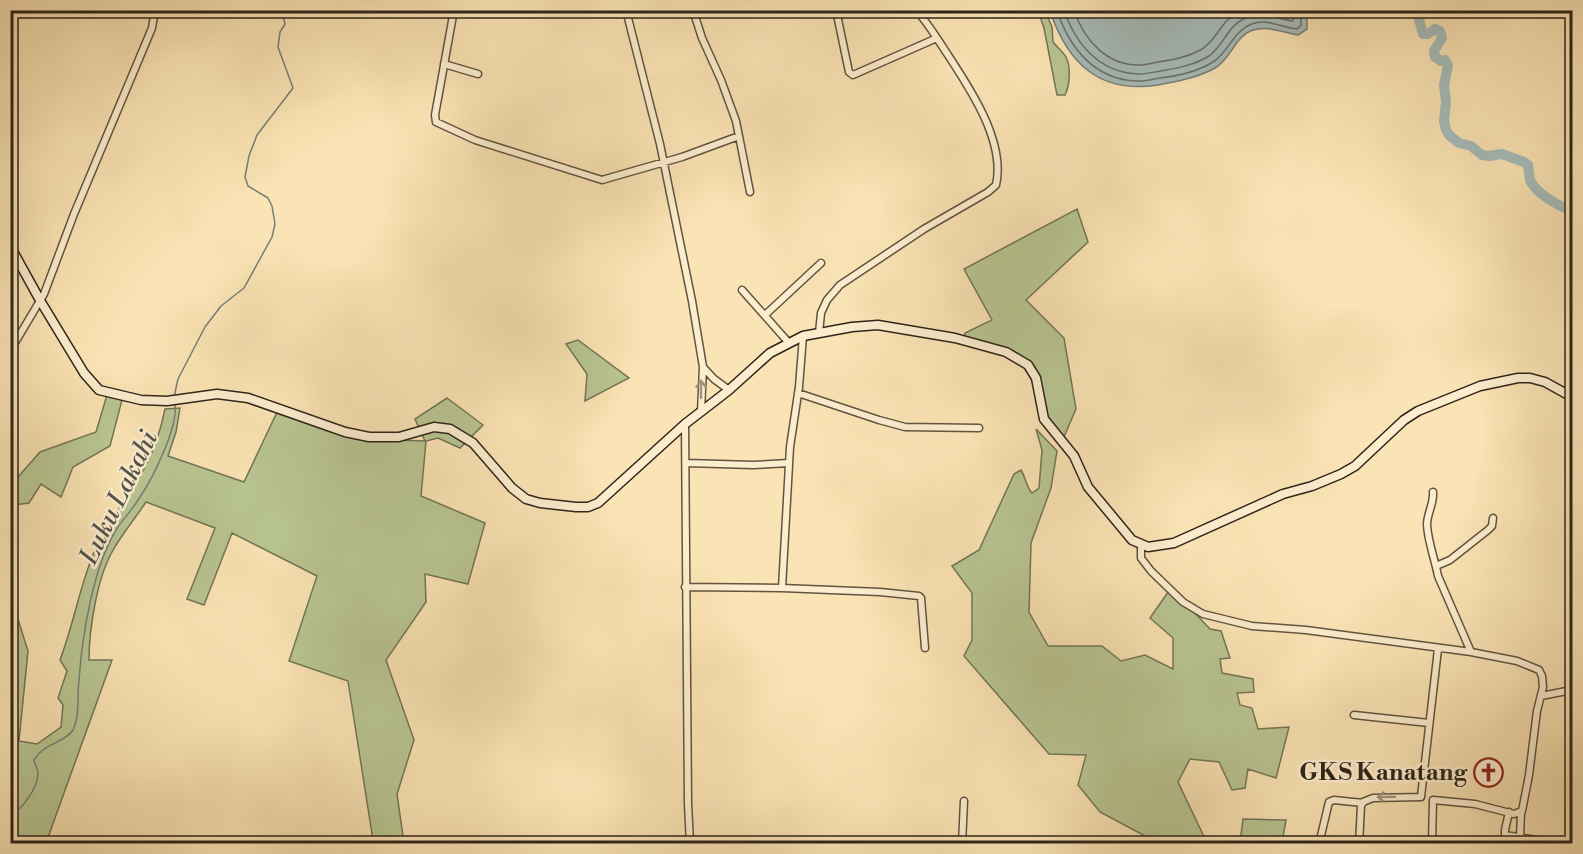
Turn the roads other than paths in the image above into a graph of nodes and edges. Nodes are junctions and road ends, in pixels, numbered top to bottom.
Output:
1 (155, 10) edge
2 (454, 10) edge
3 (626, 10) edge
4 (693, 10) edge
5 (836, 10) edge
6 (916, 10) edge
7 (937, 38) junction
8 (444, 64) junction
9 (478, 74) dead end
10 (739, 136) junction
11 (664, 162) junction
12 (750, 192) dead end
13 (10, 246) edge
14 (821, 263) dead end
15 (741, 290) dead end
16 (40, 302) junction
17 (765, 315) junction
18 (819, 333) junction
19 (803, 336) junction
20 (789, 343) junction
21 (10, 351) edge
22 (703, 366) junction
23 (729, 390) junction
24 (798, 393) junction
25 (1572, 397) edge
26 (701, 413) junction
27 (685, 424) junction
28 (979, 428) dead end
29 (686, 463) junction
30 (789, 463) junction
31 (1433, 492) dead end
32 (1493, 518) dead end
33 (1141, 546) junction
34 (1436, 566) junction
35 (686, 587) junction
36 (782, 588) junction
37 (925, 648) dead end
38 (1438, 649) junction
39 (1471, 652) junction
40 (1572, 690) edge
41 (1541, 696) junction
42 (1354, 715) dead end
43 (1429, 723) junction
44 (1421, 797) junction
45 (1433, 800) junction
46 (964, 801) dead end
47 (1363, 802) junction
48 (1509, 812) junction
49 (1521, 812) junction
50 (1505, 835) junction
51 (1520, 838) junction
52 (690, 843) edge
53 (962, 843) edge
54 (1319, 843) edge
55 (1359, 843) edge
56 (1432, 843) edge
57 (1505, 843) edge
58 (1562, 843) edge

1 - 16 street
2 - 8 street
3 - 11 street
4 - 10 street
5 - 7 street
6 - 7 street
7 - 18 street
8 - 9 street
8 - 11 street
10 - 11 street
10 - 12 street
11 - 22 street
13 - 16 main road
14 - 17 street
15 - 17 street
16 - 21 street
16 - 27 main road
17 - 20 street
18 - 19 main road
18 - 33 main road
19 - 20 main road
19 - 24 street
20 - 23 main road
22 - 23 street
26 -> 22 street
23 - 26 main road
24 - 28 street
24 - 30 street
25 - 33 main road
26 - 27 main road
27 - 29 street
29 - 30 street
29 - 35 street
30 - 36 street
31 - 34 street
32 - 34 street
33 - 38 street
34 - 39 street
35 - 36 street
35 - 52 street
36 - 37 street
38 - 39 street
38 - 43 street
39 - 41 street
40 - 41 street
41 - 49 street
42 - 43 street
43 - 44 street
44 - 45 street
44 -> 47 street
45 - 48 street
45 - 56 street
46 - 53 street
47 - 54 street
47 - 55 street
48 - 49 street
48 - 50 street
49 - 51 street
50 - 51 street
50 - 57 street
51 - 58 street

